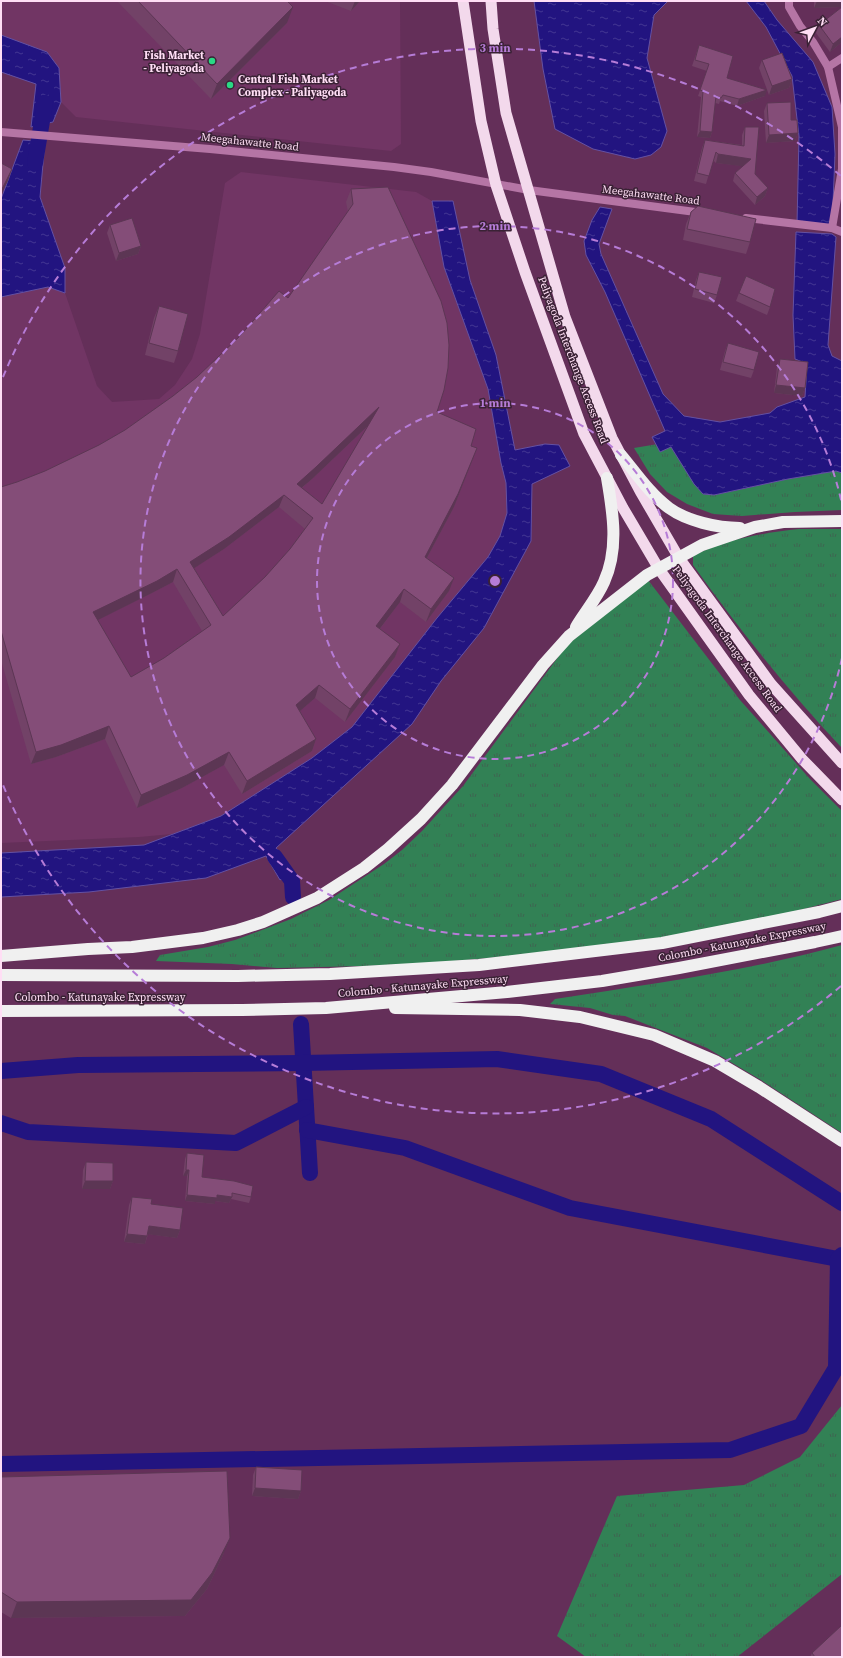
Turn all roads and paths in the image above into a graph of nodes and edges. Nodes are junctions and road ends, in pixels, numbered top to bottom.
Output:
1 (463, 1) edge
2 (491, 1) edge
3 (788, 1) edge
4 (842, 58) edge
5 (828, 67) junction
6 (842, 127) edge
7 (1, 132) edge
8 (842, 169) edge
9 (496, 185) junction
10 (528, 190) junction
11 (711, 214) edge
12 (734, 217) edge
13 (832, 228) junction
14 (842, 232) edge
15 (621, 455) junction
16 (607, 478) junction
17 (842, 521) edge
18 (755, 527) junction
19 (679, 558) junction
20 (659, 569) junction
21 (569, 636) junction
22 (842, 763) edge
23 (842, 800) edge
24 (842, 906) edge
25 (842, 936) edge
26 (1, 956) edge
27 (1, 975) edge
28 (326, 1008) junction
29 (1, 1011) edge
30 (842, 1141) edge

1 - 9 highway, Peliyagoda Interchange Access Road
2 - 10 highway, Peliyagoda Interchange Access Road
3 - 5 street
4 - 5 street
5 - 6 street
6 - 8 street
7 - 9 street, Meegahawatte Road
8 - 13 street
9 - 10 street, Meegahawatte Road
9 - 16 highway, Peliyagoda Interchange Access Road
10 - 11 street, Meegahawatte Road
10 - 15 highway, Peliyagoda Interchange Access Road
12 - 13 street
13 - 14 street
15 - 18 highway
15 - 19 highway, Peliyagoda Interchange Access Road
16 - 20 highway, Peliyagoda Interchange Access Road
16 - 21 highway
17 - 18 highway
18 - 19 highway
19 - 20 highway
19 - 22 highway, Peliyagoda Interchange Access Road
20 - 21 highway
20 - 23 highway, Peliyagoda Interchange Access Road
21 - 26 highway
24 - 27 highway, Colombo - Katunayake Expressway
25 - 28 highway, Colombo - Katunayake Expressway
28 - 29 highway, Colombo - Katunayake Expressway
28 - 30 highway

